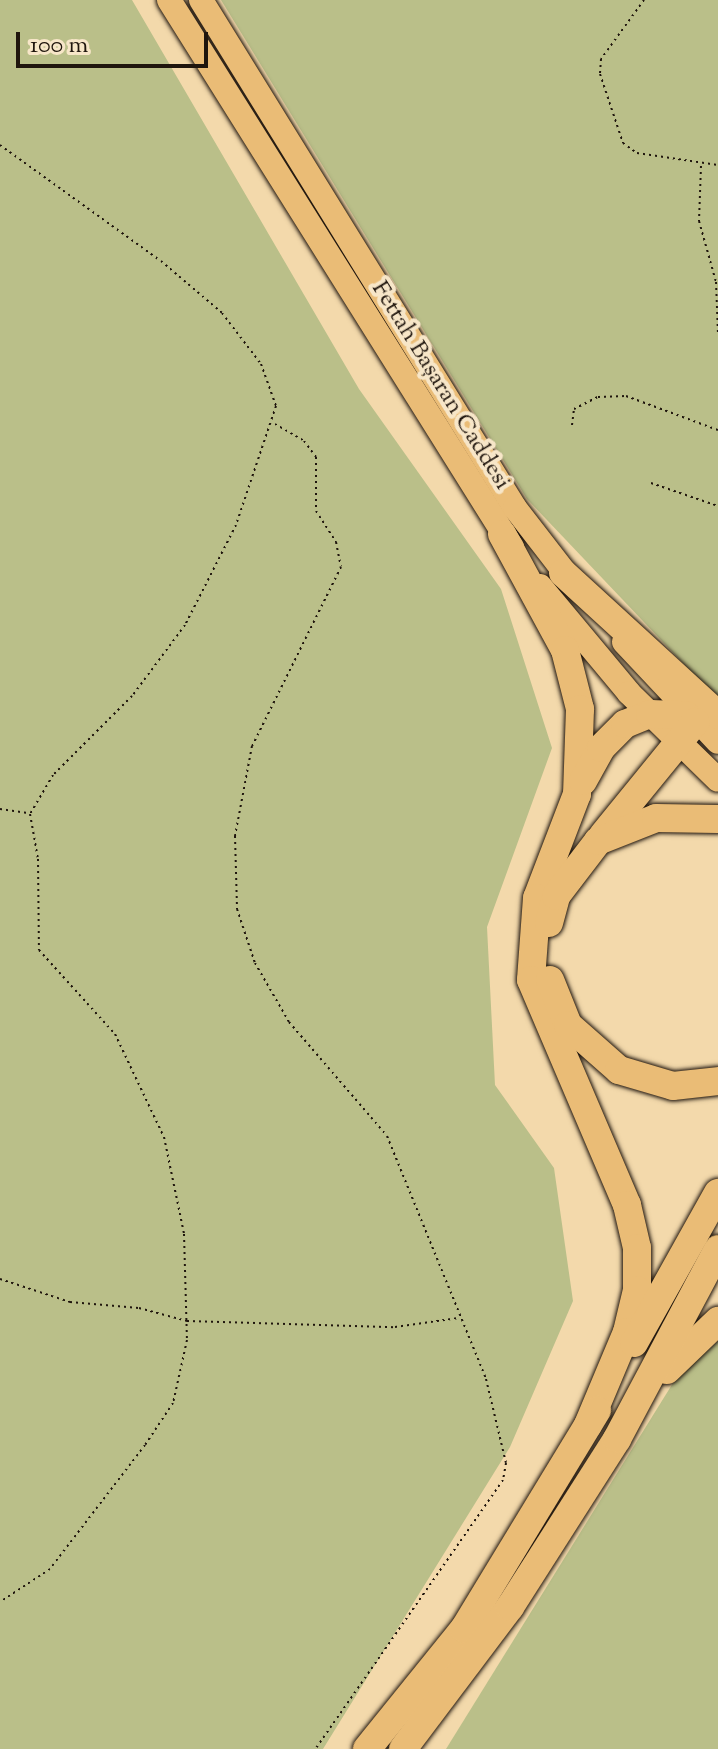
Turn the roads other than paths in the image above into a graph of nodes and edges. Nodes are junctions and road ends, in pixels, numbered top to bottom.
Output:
1 (169, 0) edge
2 (201, 0) edge
3 (502, 534) junction
4 (563, 573) joint
5 (650, 714) junction
6 (694, 723) edge
7 (718, 742) edge
8 (718, 780) edge
9 (577, 794) junction
10 (718, 819) edge
11 (598, 841) junction
12 (718, 1081) edge
13 (718, 1193) edge
14 (718, 1249) edge
15 (718, 1321) edge
16 (588, 1425) junction
17 (617, 1439) junction
18 (367, 1749) edge
19 (403, 1749) edge

1 - 3 main road
2 - 4 main road, Fettah Başaran Caddesi
3 - 5 main road
3 - 9 highway
4 - 6 highway
5 - 6 highway
5 - 9 highway
6 - 7 main road
6 - 8 main road
6 - 11 highway
9 - 16 highway
10 - 11 highway
11 - 12 highway
13 - 16 highway
14 - 17 highway
15 - 17 highway
16 - 18 highway
17 - 19 highway

